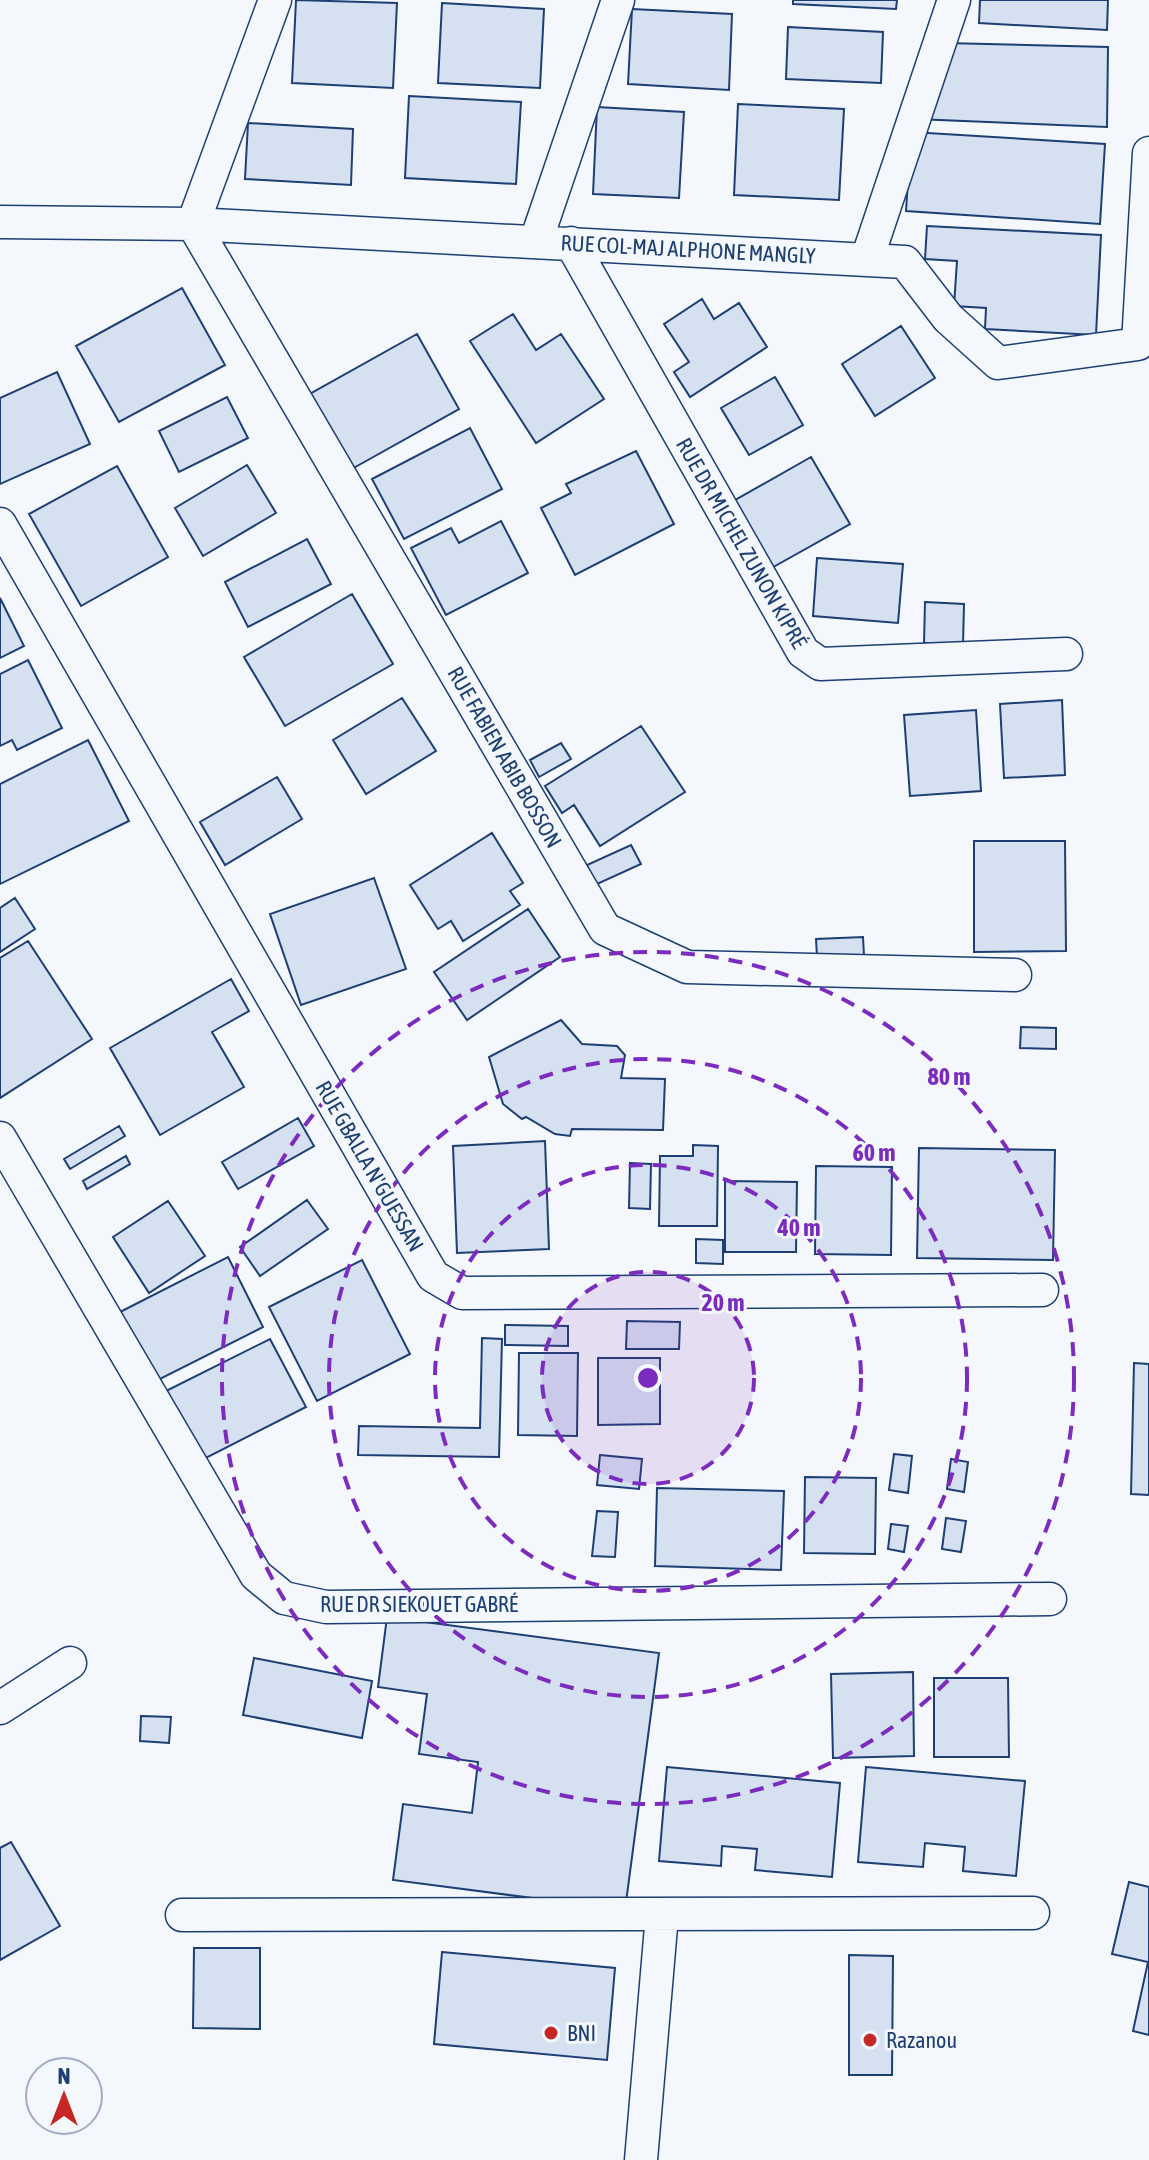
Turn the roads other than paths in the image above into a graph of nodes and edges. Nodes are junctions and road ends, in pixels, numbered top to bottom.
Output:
1 (275, 0) edge
2 (618, 0) edge
3 (954, 0) edge
4 (1149, 153) edge
5 (0, 222) edge
6 (193, 224) junction
7 (536, 241) junction
8 (571, 243) junction
9 (867, 259) junction
10 (0, 524) edge
11 (1066, 654) dead end
12 (1015, 975) dead end
13 (0, 1138) edge
14 (1042, 1290) dead end
15 (1050, 1599) dead end
16 (70, 1663) dead end
17 (0, 1708) edge
18 (1033, 1913) dead end
19 (182, 1915) dead end
20 (662, 1915) junction
21 (641, 2160) edge

1 - 6 street
2 - 7 street
3 - 9 street
4 - 9 street, RUE COL-MAJ ALPHONE MANGLY
5 - 6 street, RUE COL-MAJ ALPHONE MANGLY
6 - 7 street, RUE COL-MAJ ALPHONE MANGLY
6 - 12 street, RUE FABIEN ABIB BOSSON
7 - 8 street, RUE COL-MAJ ALPHONE MANGLY
8 - 9 street, RUE COL-MAJ ALPHONE MANGLY
8 - 11 street, RUE DR MICHEL ZUNON KIPRÉ
10 - 14 street, RUE GBALLA N'GUESSAN
13 - 15 street, RUE DR SIEKOUET GABRÉ
16 - 17 street
18 - 20 street
19 - 20 street
20 - 21 street

